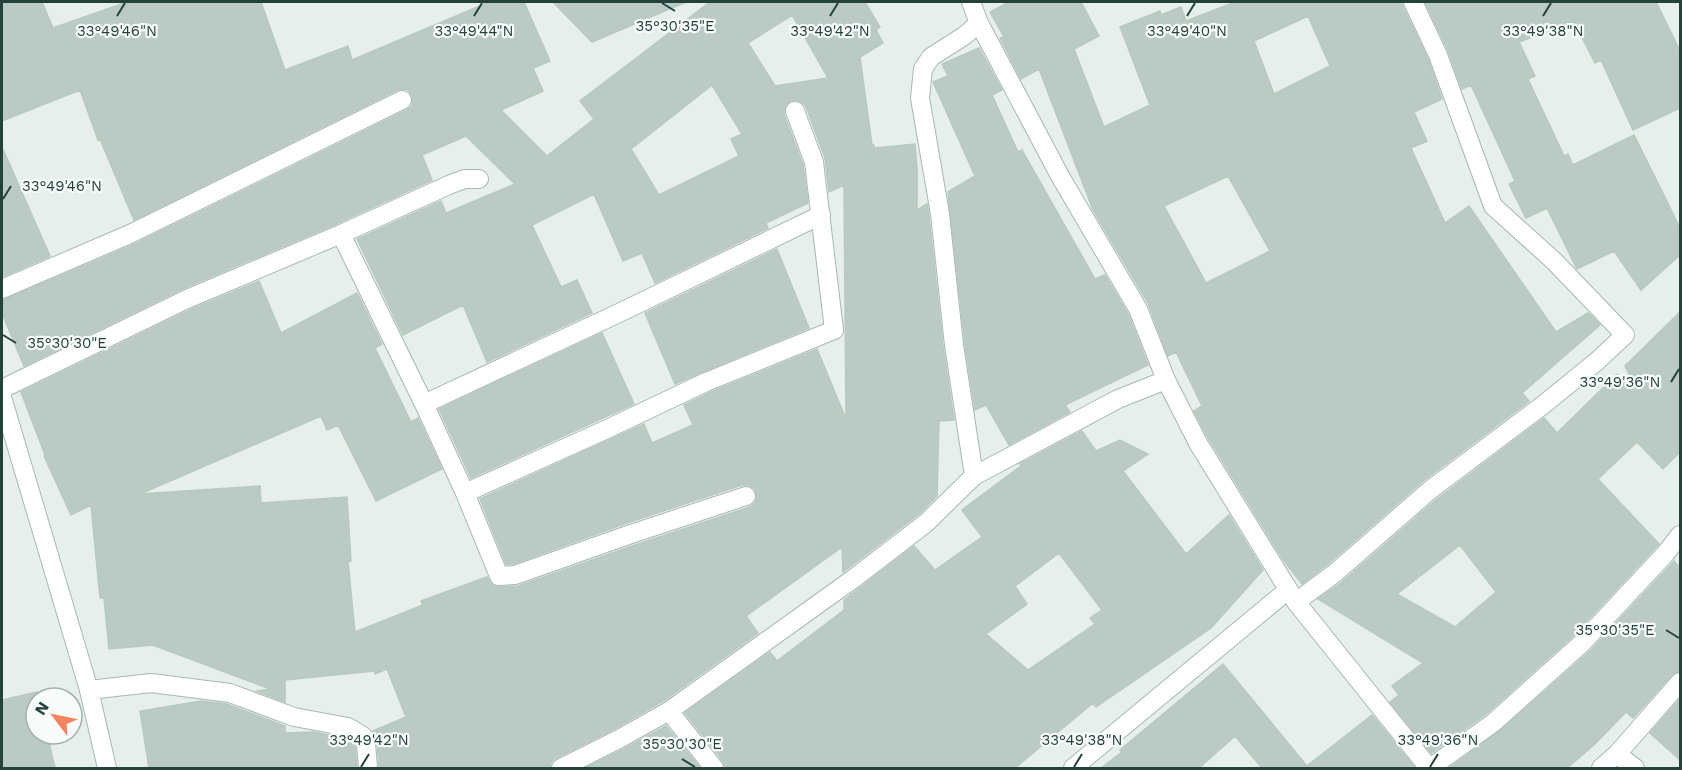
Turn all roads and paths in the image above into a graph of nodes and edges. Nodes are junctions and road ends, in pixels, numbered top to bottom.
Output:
1 (973, 2) edge
2 (1413, 2) edge
3 (979, 23) junction
4 (402, 100) dead end
5 (795, 111) dead end
6 (479, 178) dead end
7 (821, 215) junction
8 (341, 234) junction
9 (2, 288) edge
10 (1166, 380) junction
11 (2, 389) edge
12 (2, 397) edge
13 (424, 404) junction
14 (974, 476) junction
15 (465, 493) junction
16 (746, 496) dead end
17 (1680, 536) edge
18 (1292, 596) junction
19 (1680, 682) edge
20 (89, 690) junction
21 (669, 711) junction
22 (1617, 754) junction
23 (107, 768) edge
24 (368, 768) edge
25 (561, 768) edge
26 (714, 768) edge
27 (1073, 768) edge
28 (1430, 768) edge
29 (1601, 768) edge
30 (1635, 768) edge

1 - 3 street
2 - 18 street
3 - 10 street
3 - 14 street
4 - 9 street
5 - 7 street
6 - 8 street
7 - 13 street
7 - 15 street
8 - 11 street
8 - 13 street
10 - 14 street
10 - 18 street
12 - 20 street
13 - 15 street
14 - 21 street
15 - 16 street
17 - 28 street
18 - 27 street
18 - 28 street
19 - 22 street
20 - 23 street
20 - 24 street
21 - 25 street
21 - 26 street
22 - 29 street
22 - 30 street

